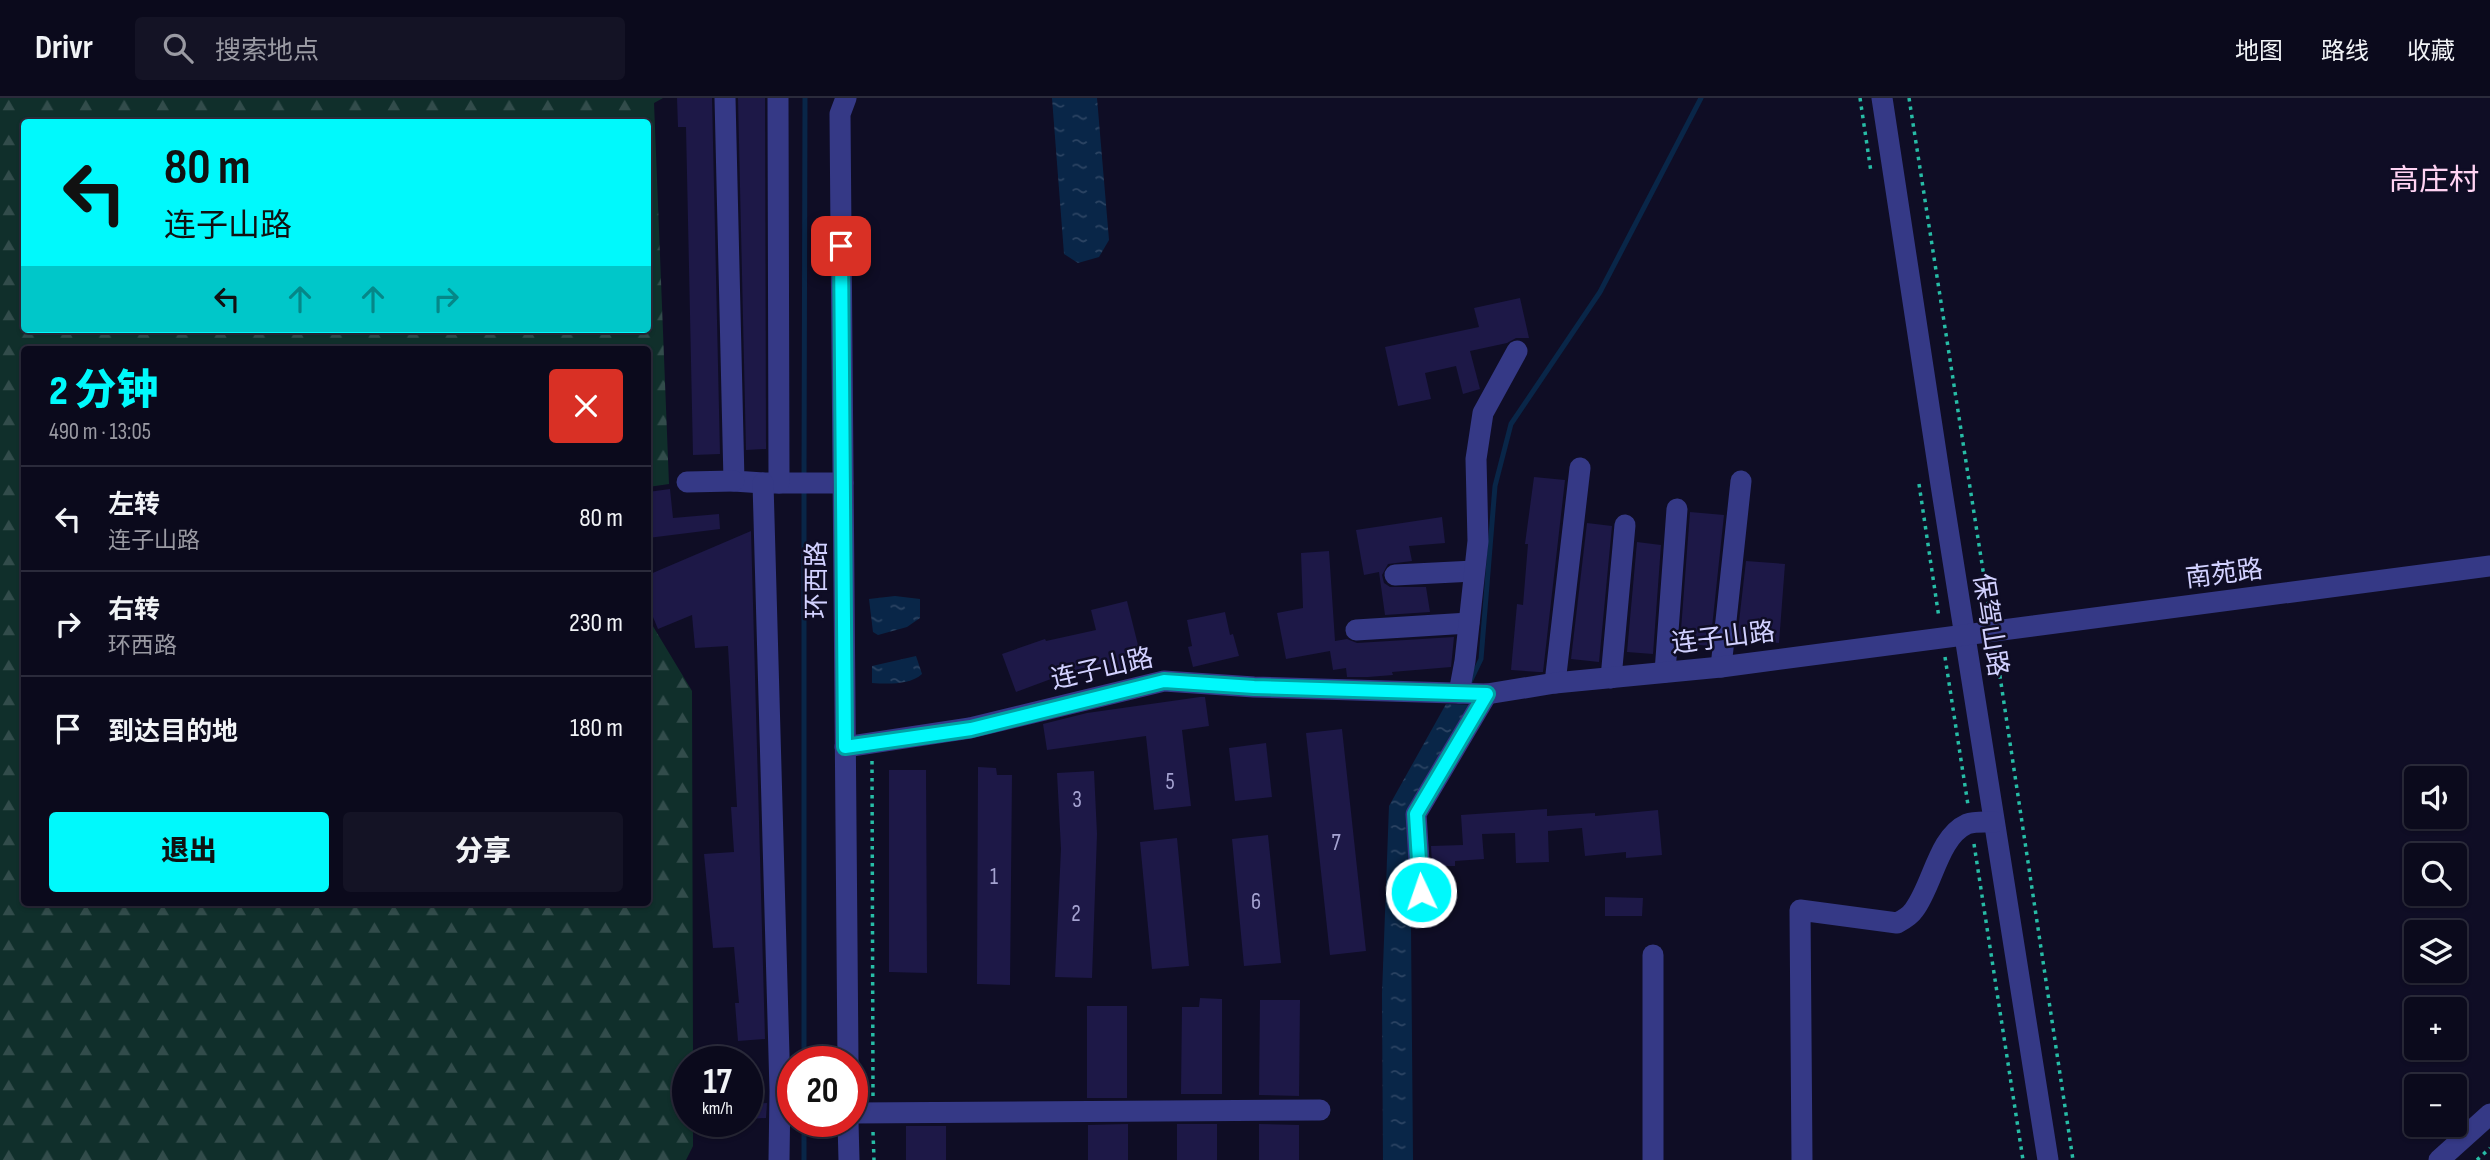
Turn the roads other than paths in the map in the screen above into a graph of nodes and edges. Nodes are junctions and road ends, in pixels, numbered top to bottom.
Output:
1 (725, 98) edge
2 (778, 98) edge
3 (846, 98) edge
4 (1882, 98) edge
5 (1517, 351) dead end
6 (1580, 468) dead end
7 (734, 481) junction
8 (1741, 481) dead end
9 (687, 482) dead end
10 (778, 483) junction
11 (843, 483) junction
12 (1677, 509) dead end
13 (1625, 525) dead end
14 (2490, 566) edge
15 (1474, 571) junction
16 (1395, 575) dead end
17 (1469, 623) junction
18 (1356, 630) dead end
19 (1965, 635) junction
20 (1720, 667) junction
21 (1665, 672) junction
22 (1611, 678) junction
23 (1555, 683) junction
24 (1459, 692) junction
25 (1487, 694) junction
26 (845, 747) junction
27 (1994, 822) junction
28 (1421, 892) dead end
29 (1653, 955) dead end
30 (848, 1046) edge
31 (1321, 1110) dead end
32 (868, 1114) edge
33 (2490, 1114) edge
34 (848, 1137) edge
35 (779, 1160) edge
36 (849, 1160) edge
37 (1653, 1160) edge
38 (1802, 1160) edge
39 (2048, 1160) edge
40 (2439, 1160) edge

1 - 7 street
2 - 10 street
3 - 11 street, 环西路
4 - 19 street, 保驾山路
5 - 15 street
6 - 23 street
7 - 9 street
7 - 10 street
8 - 20 street
10 - 11 street
10 - 35 street
11 - 26 street, 环西路
12 - 21 street
13 - 22 street
14 - 19 street, 南苑路
15 - 16 street
15 - 17 street
17 - 18 street
17 - 24 street
19 - 20 street, 连子山路
19 - 27 street, 保驾山路
20 - 21 street, 连子山路
21 - 22 street, 连子山路
22 - 23 street, 连子山路
23 - 25 street, 连子山路
24 - 25 street, 连子山路
24 - 26 street, 连子山路
25 - 28 street
26 - 30 street, 环西路
27 - 38 street
27 - 39 street, 保驾山路
29 - 37 street
31 - 32 street
33 - 40 street
34 - 36 street

